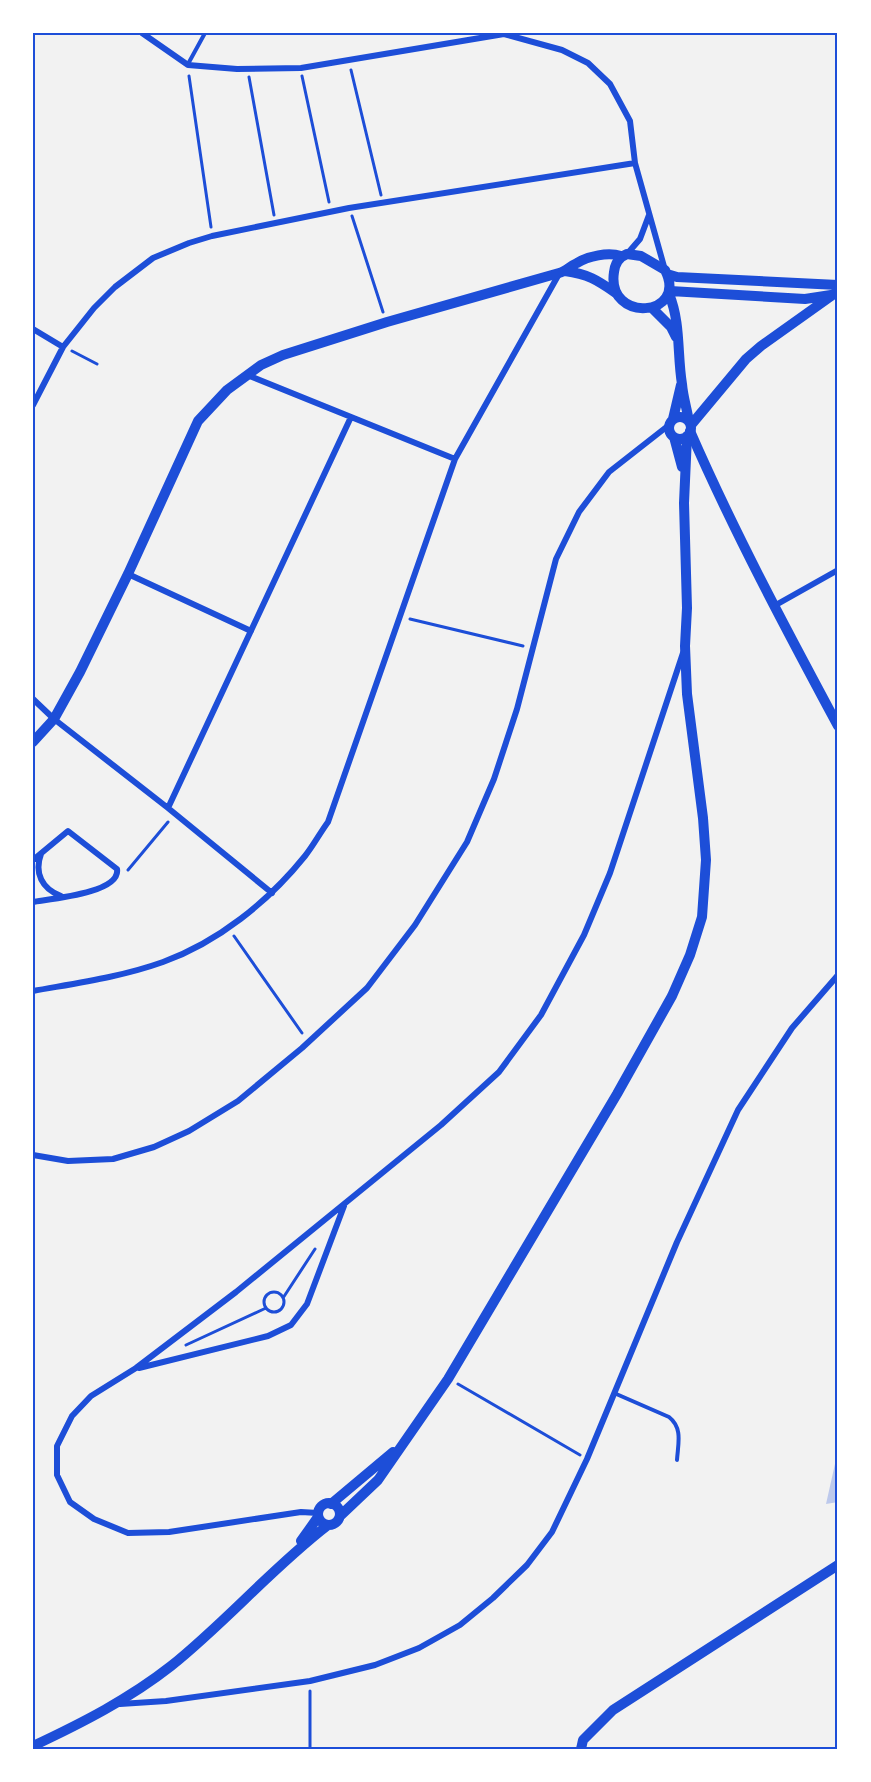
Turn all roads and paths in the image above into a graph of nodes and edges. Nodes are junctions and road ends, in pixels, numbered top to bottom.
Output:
1 (142, 33) edge
2 (205, 33) edge
3 (349, 61) junction
4 (188, 65) junction
5 (248, 69) junction
6 (301, 69) junction
7 (636, 163) junction
8 (382, 202) junction
9 (349, 208) junction
10 (331, 212) junction
11 (649, 214) junction
12 (276, 222) junction
13 (212, 236) junction
14 (624, 255) junction
15 (562, 272) junction
16 (666, 272) junction
17 (837, 291) edge
18 (669, 292) junction
19 (616, 294) junction
20 (652, 308) junction
21 (387, 322) junction
22 (33, 329) edge
23 (679, 342) junction
24 (63, 347) junction
25 (75, 352) dead end
26 (97, 364) dead end
27 (246, 375) junction
28 (681, 382) junction
29 (33, 405) edge
30 (351, 417) junction
31 (671, 422) junction
32 (689, 428) junction
33 (674, 436) junction
34 (455, 459) junction
35 (686, 479) junction
36 (838, 570) edge
37 (128, 574) junction
38 (774, 606) junction
39 (399, 616) junction
40 (251, 631) junction
41 (685, 646) junction
42 (533, 648) junction
43 (33, 699) edge
44 (54, 719) junction
45 (838, 726) edge
46 (33, 742) edge
47 (168, 808) junction
48 (175, 813) junction
49 (41, 854) junction
50 (33, 860) edge
51 (118, 873) junction
52 (272, 893) junction
53 (64, 897) junction
54 (33, 902) edge
55 (228, 927) junction
56 (838, 975) edge
57 (33, 990) edge
58 (308, 1042) junction
59 (33, 1155) edge
60 (345, 1204) junction
61 (321, 1241) dead end
62 (283, 1298) junction
63 (266, 1308) junction
64 (180, 1347) dead end
65 (136, 1368) junction
66 (448, 1379) junction
67 (614, 1392) junction
68 (398, 1448) junction
69 (587, 1459) junction
70 (677, 1460) dead end
71 (331, 1504) junction
72 (318, 1515) junction
73 (340, 1516) junction
74 (328, 1525) junction
75 (295, 1551) junction
76 (838, 1565) edge
77 (310, 1681) junction
78 (116, 1704) junction
79 (33, 1746) edge
80 (310, 1749) edge
81 (580, 1749) edge

1 - 4 street
2 - 4 lane
3 - 6 street
3 - 7 street
3 - 8 path
4 - 5 street
4 - 13 path
5 - 6 street
5 - 12 path
6 - 10 path
7 - 8 street
7 - 11 street
8 - 9 street
9 - 10 street
9 - 21 path
10 - 12 street
11 - 14 street
11 - 16 street
12 - 13 street
13 - 24 street
14 - 15 main road
14 - 16 main road
14 - 19 main road
15 - 19 main road
15 - 21 main road
15 - 34 street
16 - 17 main road
16 - 18 main road
17 - 18 main road
17 - 32 main road
18 - 20 main road
18 - 23 main road
19 - 20 main road
20 - 23 main road
21 - 27 main road
22 - 24 street
23 - 28 main road
24 - 29 street
25 - 26 path
27 - 30 street
27 - 37 main road
28 - 31 main road
28 - 32 main road
30 - 34 street
30 - 40 street
31 - 32 main road
31 - 33 main road
31 - 42 street
32 - 33 main road
32 - 35 main road
32 - 38 main road
33 - 35 main road
34 - 39 street
35 - 41 main road
36 - 38 street
37 - 40 street
37 - 44 main road
38 - 45 main road
39 - 42 path
39 - 52 street
40 - 47 street
41 - 60 street
41 - 66 main road
42 - 58 street
43 - 44 street
44 - 46 main road
44 - 47 street
47 - 48 street
48 - 51 path
48 - 52 street
49 - 50 street
49 - 51 street
49 - 53 street
51 - 53 street
52 - 55 street
53 - 54 street
55 - 57 street
55 - 58 path
56 - 67 street
58 - 59 street
60 - 65 street
60 - 65 street
61 - 62 path
62 - 63 path
62 - 63 path
63 - 64 path
65 - 72 street
66 - 68 main road
66 - 69 path
67 - 69 street
67 - 70 lane
68 - 71 main road
68 - 73 main road
69 - 77 street
71 - 72 main road
71 - 73 main road
72 - 74 main road
72 - 75 main road
73 - 74 main road
74 - 75 main road
75 - 78 main road
76 - 81 main road
77 - 78 street
77 - 80 path
78 - 79 main road

